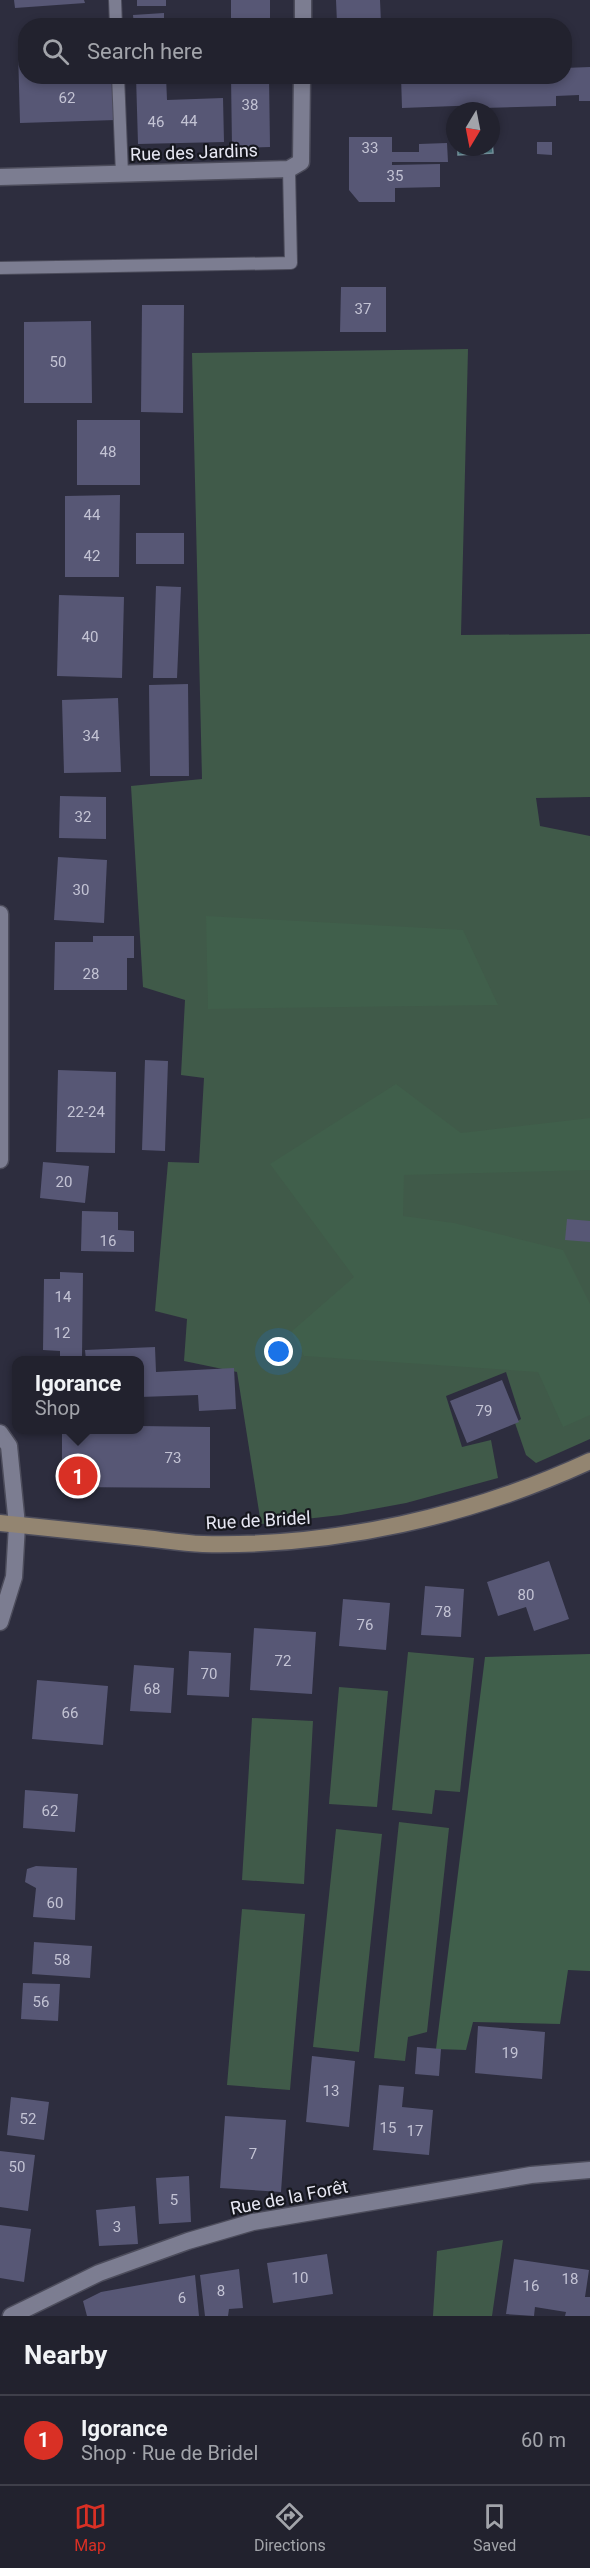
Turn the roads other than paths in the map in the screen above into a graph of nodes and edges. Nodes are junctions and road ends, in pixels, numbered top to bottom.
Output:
1 (115, 0) edge
2 (303, 0) edge
3 (116, 18) edge
4 (303, 18) edge
5 (118, 84) edge
6 (302, 84) edge
7 (289, 170) junction
8 (123, 174) junction
9 (0, 177) edge
10 (0, 268) edge
11 (0, 914) edge
12 (0, 1160) edge
13 (0, 1433) edge
14 (590, 1461) edge
15 (8, 1524) edge
16 (0, 1622) edge
17 (590, 2170) edge
18 (10, 2316) edge

1 - 3 lane
2 - 4 street
5 - 8 lane
6 - 7 street
7 - 8 street, Rue des Jardins
7 - 10 lane
8 - 9 street, Rue des Jardins
11 - 12 street
13 - 15 street
14 - 15 main road, Rue de Bridel
15 - 16 street
17 - 18 street, Rue de la Forêt

